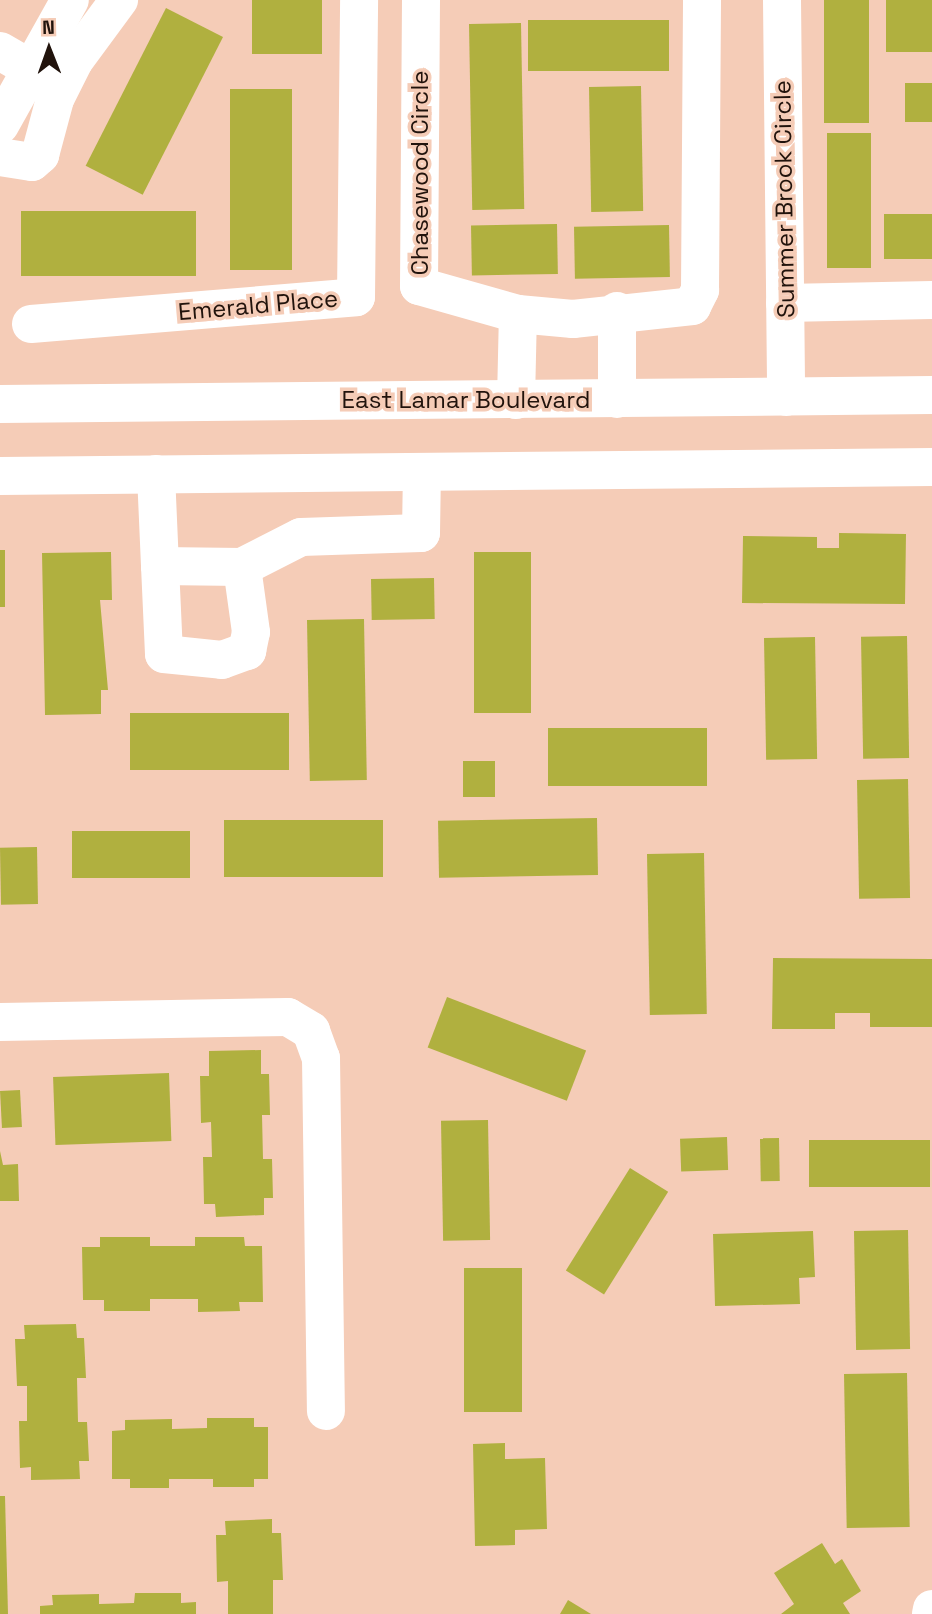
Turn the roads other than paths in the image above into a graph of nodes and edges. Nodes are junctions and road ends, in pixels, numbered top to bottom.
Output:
1 (70, 0) edge
2 (119, 0) edge
3 (359, 0) edge
4 (421, 0) edge
5 (702, 0) edge
6 (782, 0) edge
7 (15, 60) edge
8 (0, 125) edge
9 (0, 157) edge
10 (932, 300) edge
11 (785, 303) junction
12 (617, 311) junction
13 (518, 314) junction
14 (32, 324) dead end
15 (932, 395) edge
16 (786, 397) junction
17 (617, 399) junction
18 (516, 400) junction
19 (0, 404) edge
20 (932, 467) edge
21 (422, 471) junction
22 (156, 474) junction
23 (0, 476) edge
24 (160, 566) junction
25 (242, 567) junction
26 (0, 1022) edge
27 (326, 1410) dead end

1 - 7 main road
2 - 9 main road
3 - 14 main road, Emerald Place
4 - 13 main road, Chasewood Circle
5 - 12 main road, Chasewood Circle
6 - 11 main road, Summer Brook Circle
7 - 8 main road
10 - 11 main road
11 - 16 main road, Summer Brook Circle
12 - 13 main road, Chasewood Circle
12 - 17 main road
13 - 18 main road
15 - 16 main road, East Lamar Boulevard
16 - 17 main road, East Lamar Boulevard
17 - 18 main road, East Lamar Boulevard
18 - 19 main road, East Lamar Boulevard
20 - 21 main road
21 - 22 main road
21 - 25 main road
22 - 23 main road
22 - 24 main road
24 - 25 main road
24 - 25 main road
26 - 27 main road

